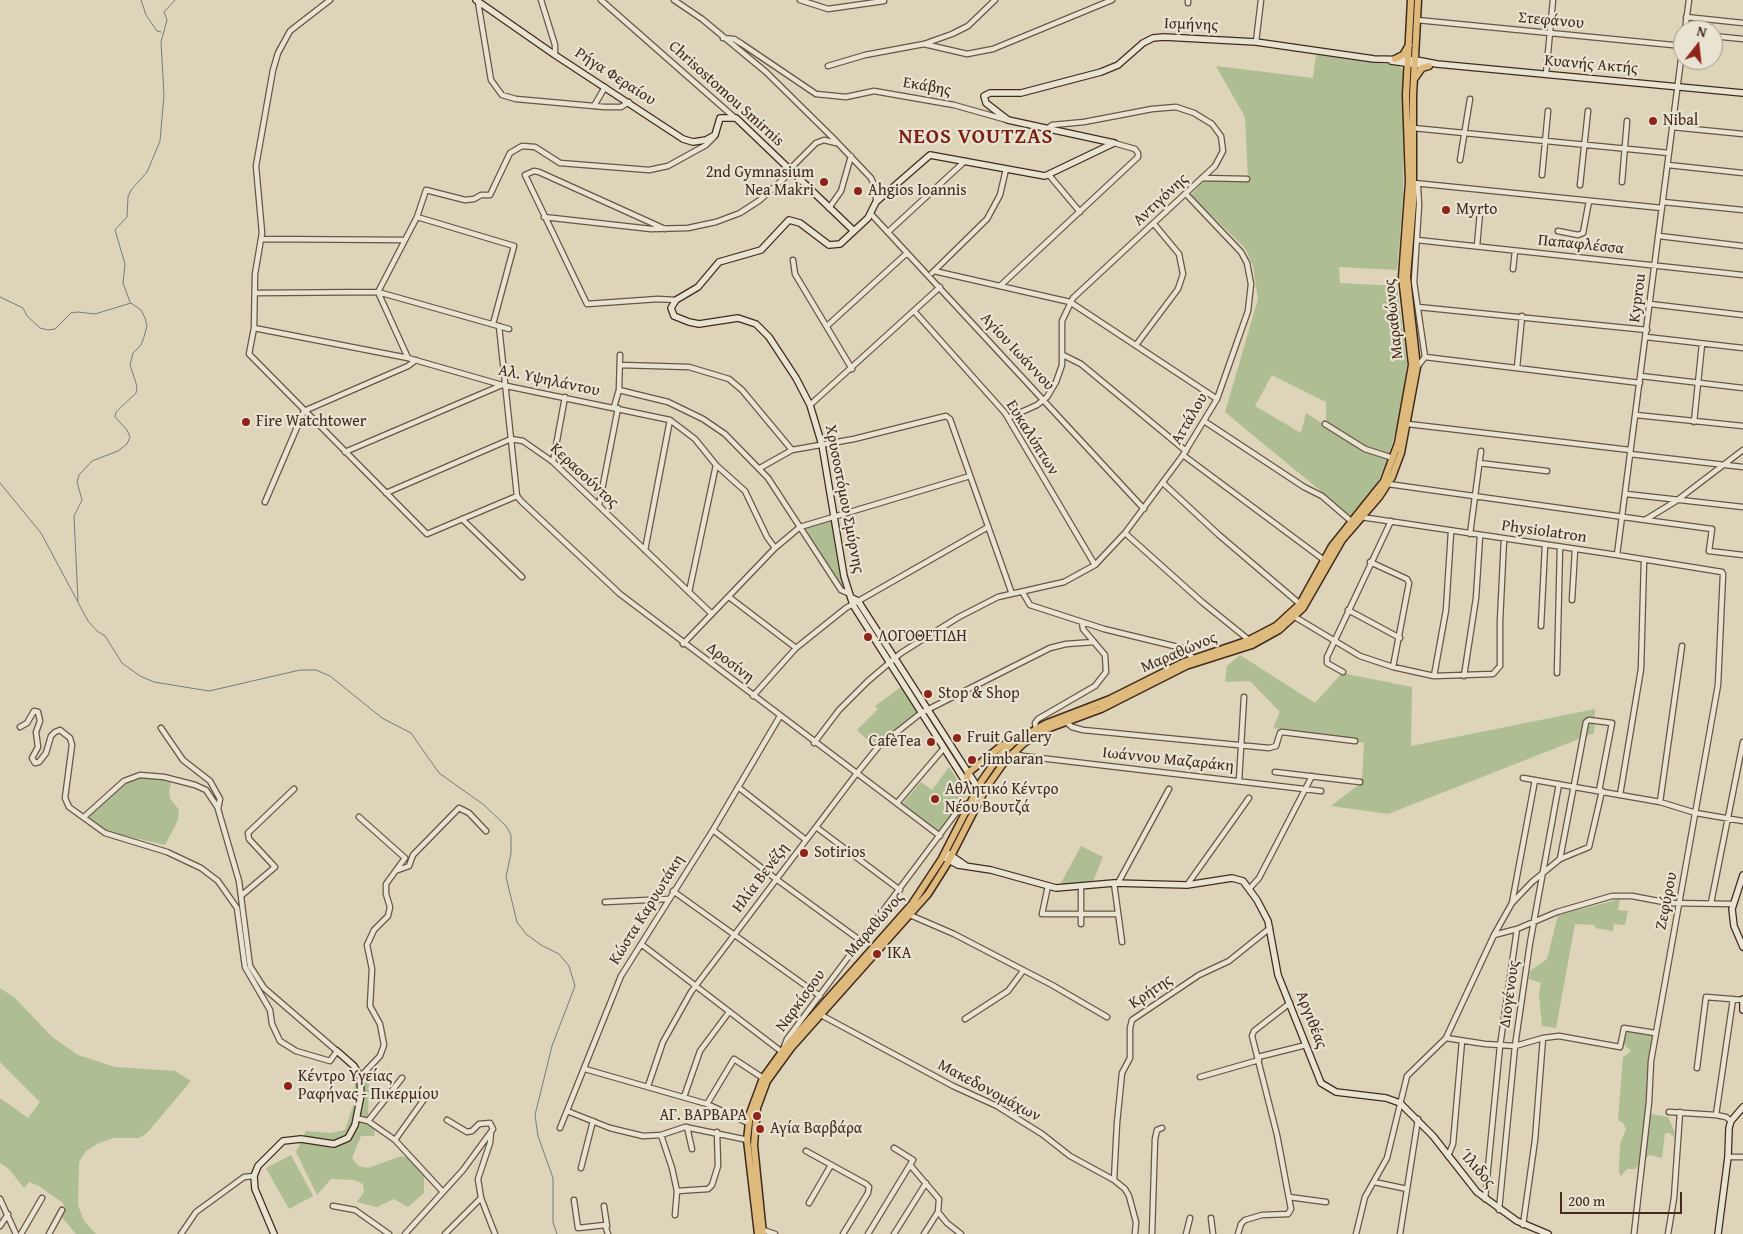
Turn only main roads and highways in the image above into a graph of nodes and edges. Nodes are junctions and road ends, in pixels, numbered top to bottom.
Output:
1 (1411, 0) edge
2 (1418, 0) edge
3 (1409, 44) junction
4 (1395, 59) road end
5 (1412, 62) junction
6 (1429, 66) road end
7 (1414, 82) junction
8 (1020, 738) junction
9 (966, 782) road end
10 (948, 856) junction
11 (751, 1139) junction
12 (762, 1233) edge

1 - 3 main road, Μαραθώνος
2 - 5 main road, Μαραθώνος
3 - 4 main road
3 - 5 main road, Μαραθώνος
5 - 7 main road, Μαραθώνος
5 - 8 main road, Μαραθώνος
6 - 7 main road
7 - 10 main road, Μαραθώνος
8 - 9 main road
8 - 10 main road, Μαραθώνος
10 - 11 main road, Μαραθώνος
10 - 11 main road, Μαραθώνος
11 - 12 main road, Μαραθώνος

